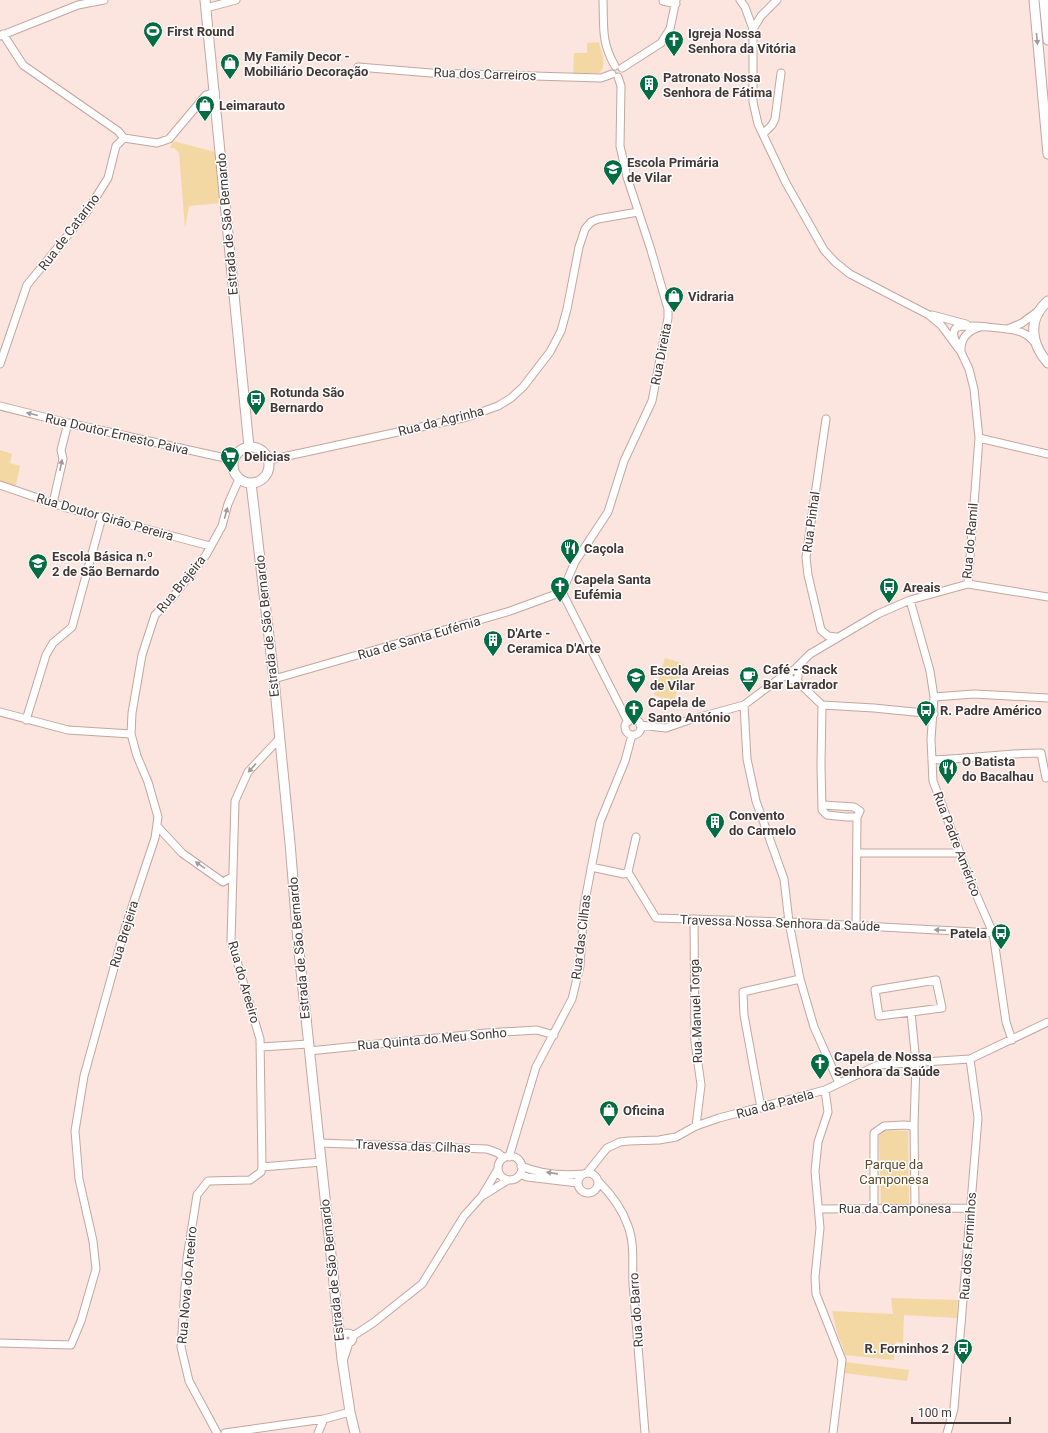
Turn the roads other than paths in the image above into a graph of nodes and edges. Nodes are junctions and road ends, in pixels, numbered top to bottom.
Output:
1 (104, 0) edge
2 (236, 0) edge
3 (603, 0) edge
4 (740, 0) edge
5 (777, 0) edge
6 (1034, 0) edge
7 (1044, 0) edge
8 (663, 1) dead end
9 (676, 2) edge
10 (205, 4) edge
11 (753, 29) junction
12 (2, 35) edge
13 (1048, 40) edge
14 (358, 67) dead end
15 (619, 67) junction
16 (780, 73) dead end
17 (615, 76) junction
18 (214, 92) junction
19 (763, 134) junction
20 (124, 138) junction
21 (1048, 154) edge
22 (638, 212) junction
23 (1048, 301) edge
24 (1039, 311) junction
25 (930, 315) junction
26 (973, 325) junction
27 (981, 327) junction
28 (1008, 329) junction
29 (1035, 343) junction
30 (961, 352) junction
31 (1048, 362) edge
32 (0, 364) edge
33 (0, 406) edge
34 (826, 419) dead end
35 (68, 423) junction
36 (979, 438) junction
37 (249, 447) junction
38 (1048, 454) edge
39 (234, 460) junction
40 (269, 460) junction
41 (239, 479) junction
42 (251, 483) junction
43 (0, 485) edge
44 (53, 503) junction
45 (102, 517) junction
46 (210, 546) junction
47 (968, 584) junction
48 (562, 592) junction
49 (1048, 597) edge
50 (910, 600) junction
51 (836, 638) junction
52 (794, 670) junction
53 (788, 675) junction
54 (274, 679) junction
55 (796, 680) junction
56 (934, 697) junction
57 (1048, 698) edge
58 (744, 705) junction
59 (822, 705) junction
60 (0, 712) edge
61 (934, 714) junction
62 (26, 720) junction
63 (628, 722) junction
64 (640, 724) junction
65 (131, 734) junction
66 (632, 735) junction
67 (279, 739) junction
68 (932, 760) junction
69 (1046, 778) dead end
70 (822, 805) junction
71 (857, 817) junction
72 (157, 826) junction
73 (636, 837) dead end
74 (857, 853) junction
75 (960, 853) junction
76 (591, 867) junction
77 (628, 872) junction
78 (232, 877) junction
79 (694, 919) junction
80 (789, 922) junction
81 (856, 925) junction
82 (993, 933) junction
83 (800, 979) junction
84 (912, 1012) junction
85 (1048, 1022) edge
86 (554, 1035) junction
87 (1012, 1040) junction
88 (261, 1047) junction
89 (309, 1048) junction
90 (970, 1059) junction
91 (916, 1063) junction
92 (839, 1083) junction
93 (825, 1090) junction
94 (761, 1108) junction
95 (696, 1126) junction
96 (914, 1126) junction
97 (319, 1143) junction
98 (506, 1157) junction
99 (321, 1162) junction
100 (596, 1162) junction
101 (521, 1166) junction
102 (262, 1167) junction
103 (498, 1169) junction
104 (520, 1174) junction
105 (586, 1174) junction
106 (597, 1179) junction
107 (508, 1180) junction
108 (578, 1183) junction
109 (595, 1190) junction
110 (610, 1193) junction
111 (482, 1196) junction
112 (874, 1208) junction
113 (915, 1208) junction
114 (971, 1208) junction
115 (819, 1209) junction
116 (346, 1334) junction
117 (0, 1343) edge
118 (342, 1364) junction
119 (350, 1412) junction
120 (324, 1419) junction
121 (217, 1433) edge
122 (225, 1433) edge
123 (318, 1433) edge
124 (355, 1433) edge
125 (645, 1433) edge
126 (833, 1433) edge
127 (947, 1433) edge

1 - 12 street
2 - 10 street
3 - 15 street
4 - 11 street
5 - 11 street
6 -> 21 main road
7 - 13 main road
8 - 9 street
9 - 15 street
10 - 18 main road, Estrada de São Bernardo
11 - 19 street
12 - 20 street
14 - 17 street, Rua dos Carreiros
15 - 17 street
15 - 17 street
16 - 19 street
17 - 22 street, Rua Direita
18 - 20 street
18 - 37 main road, Estrada de São Bernardo
19 - 25 street
20 - 32 street, Rua de Catarino
22 - 40 street, Rua da Agrinha
22 - 48 street, Rua Direita
23 - 24 main road
24 - 28 street
24 - 29 main road
25 - 26 street
25 - 30 street
26 - 27 street
26 - 30 street
27 - 28 street
27 - 30 street
28 - 29 street
29 - 31 main road
30 - 36 street, Rua do Ramil
35 -> 33 street, Rua Doutor Ernesto Paiva
34 - 51 street, Rua Pinhal
35 - 39 street, Rua Doutor Ernesto Paiva
44 -> 35 street
36 - 38 street
36 - 47 street, Rua do Ramil
37 - 39 main road
37 - 40 main road
39 - 41 main road
40 - 42 main road
41 - 42 main road
46 -> 41 street, Rua Brejeira
42 - 54 main road, Estrada de São Bernardo
43 - 44 street, Rua Doutor Girão Pereira
44 - 45 street, Rua Doutor Girão Pereira
45 - 46 street, Rua Doutor Girão Pereira
45 - 62 street
46 - 65 street, Rua Brejeira
47 - 49 street
47 - 50 street, Rua do Ramil
48 - 54 street, Rua de Santa Eufémia
48 - 63 street
50 - 51 street, Rua do Ramil
50 - 56 street, Rua Padre Américo
51 - 52 street, Rua do Ramil
52 - 53 street
52 - 55 street
53 - 55 street
53 - 58 street
54 - 67 main road, Estrada de São Bernardo
55 - 59 street
56 - 57 street
56 - 61 street, Rua Padre Américo
58 - 64 street
58 - 80 street
59 - 61 street
59 - 70 street
60 - 62 street
61 - 68 street, Rua Padre Américo
62 - 65 street
63 - 64 street
63 - 66 street
64 - 66 street
65 - 72 street, Rua Brejeira
66 - 76 street, Rua das Cilhas
67 -> 78 street, Rua do Areeiro
67 - 89 main road, Estrada de São Bernardo
68 - 69 street
68 - 75 street, Rua Padre Américo
70 - 71 street
70 - 71 street
71 - 74 street
78 -> 72 street
72 - 117 street, Rua Brejeira
73 - 77 street
74 - 75 street
74 - 81 street
75 - 82 street, Rua Padre Américo
76 - 77 street
76 - 86 street, Rua das Cilhas
77 - 79 street, Travessa Nossa Senhora da Saúde
78 - 88 street, Rua do Areeiro
79 - 80 street, Travessa Nossa Senhora da Saúde
79 - 95 street, Rua Manuel Torga
80 - 81 street, Travessa Nossa Senhora da Saúde
80 - 83 street
82 -> 81 street, Travessa Nossa Senhora da Saúde
82 - 87 street, Rua Padre Américo
83 - 92 street
83 - 94 street
84 - 84 street
84 - 91 street
85 - 87 street, Rua da Patela
86 - 89 street, Rua Quinta do Meu Sonho
86 - 98 street, Rua das Cilhas
87 - 90 street, Rua da Patela
88 - 89 street, Rua Quinta do Meu Sonho
88 - 102 street, Rua do Areeiro
89 - 97 main road, Estrada de São Bernardo
90 - 91 street, Rua da Patela
90 - 114 street, Rua dos Forninhos
91 - 92 street, Rua da Patela
91 - 96 street
92 - 93 street, Rua da Patela
93 - 94 street, Rua da Patela
93 - 115 street
94 - 95 street, Rua da Patela
95 - 100 street, Rua da Patela
96 - 112 street
96 - 113 street
97 - 98 street, Travessa das Cilhas
97 - 99 main road, Estrada de São Bernardo
98 - 101 street
98 - 103 street
99 - 102 street
99 - 116 main road, Estrada de São Bernardo
100 - 105 street, Rua da Patela
100 - 106 street
101 - 104 street
105 -> 101 street
102 - 121 street, Rua Nova do Areeiro
103 - 107 street
103 - 111 street
104 - 107 street
104 - 108 street
105 - 106 street
105 - 108 street
106 - 109 street
106 - 110 street, Rua do Barro
107 - 111 street
108 - 109 street
109 - 110 street
110 - 125 street, Rua do Barro
111 - 116 street
112 - 113 street, Rua da Camponesa
112 - 115 street, Rua da Camponesa
113 - 114 street, Rua da Camponesa
114 - 127 street, Rua dos Forninhos
115 - 126 street
116 - 118 main road, Estrada de São Bernardo
116 - 118 street
118 - 119 main road, Estrada de São Bernardo
119 - 120 street
119 - 124 main road, Estrada de São Bernardo
120 - 122 street
120 - 123 street

